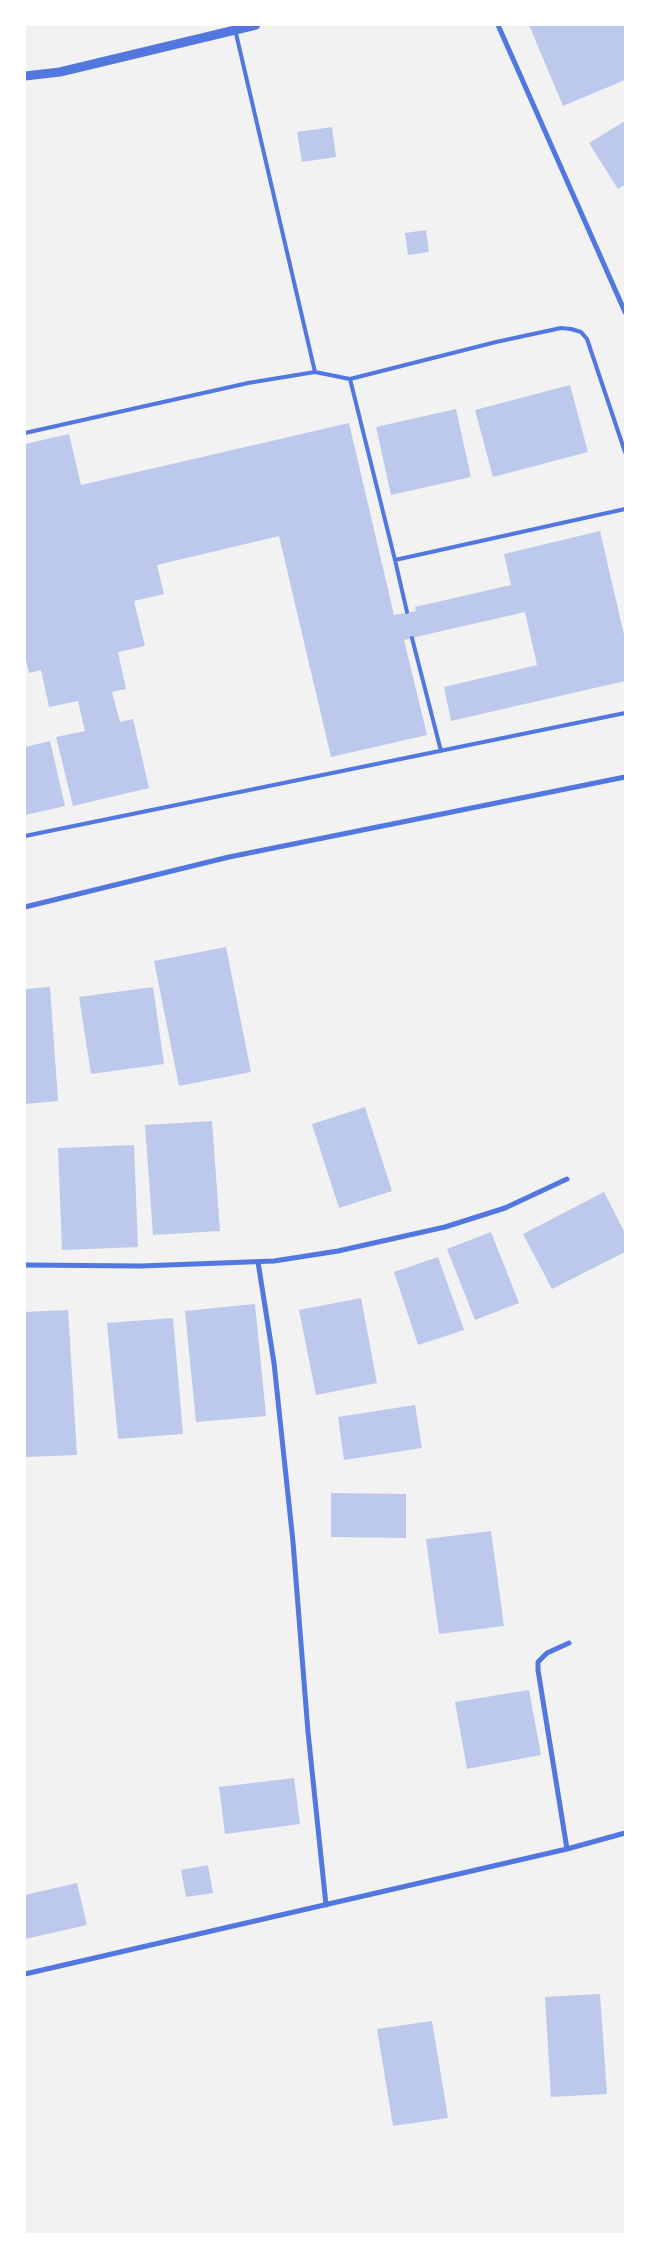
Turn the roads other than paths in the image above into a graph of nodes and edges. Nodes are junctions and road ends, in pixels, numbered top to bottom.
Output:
1 (256, 25) edge
2 (498, 25) edge
3 (234, 28) edge
4 (25, 76) edge
5 (625, 312) edge
6 (315, 372) junction
7 (350, 378) junction
8 (25, 433) edge
9 (625, 452) edge
10 (625, 509) edge
11 (395, 560) junction
12 (407, 612) dead end
13 (412, 638) dead end
14 (625, 713) edge
15 (441, 751) junction
16 (625, 777) edge
17 (25, 836) edge
18 (25, 907) edge
19 (568, 1179) dead end
20 (258, 1262) junction
21 (25, 1265) edge
22 (569, 1643) dead end
23 (625, 1832) edge
24 (567, 1849) junction
25 (326, 1906) junction
26 (25, 1974) edge

1 - 3 street
2 - 5 street
3 - 4 street
3 - 6 lane
6 - 7 lane
6 - 8 lane
7 - 9 lane
7 - 11 lane
10 - 11 lane
11 - 12 lane
13 - 15 lane
14 - 15 lane
15 - 17 lane
16 - 18 street
19 - 20 street
20 - 21 street
20 - 25 street
22 - 24 street
23 - 24 street
24 - 25 street
25 - 26 street

